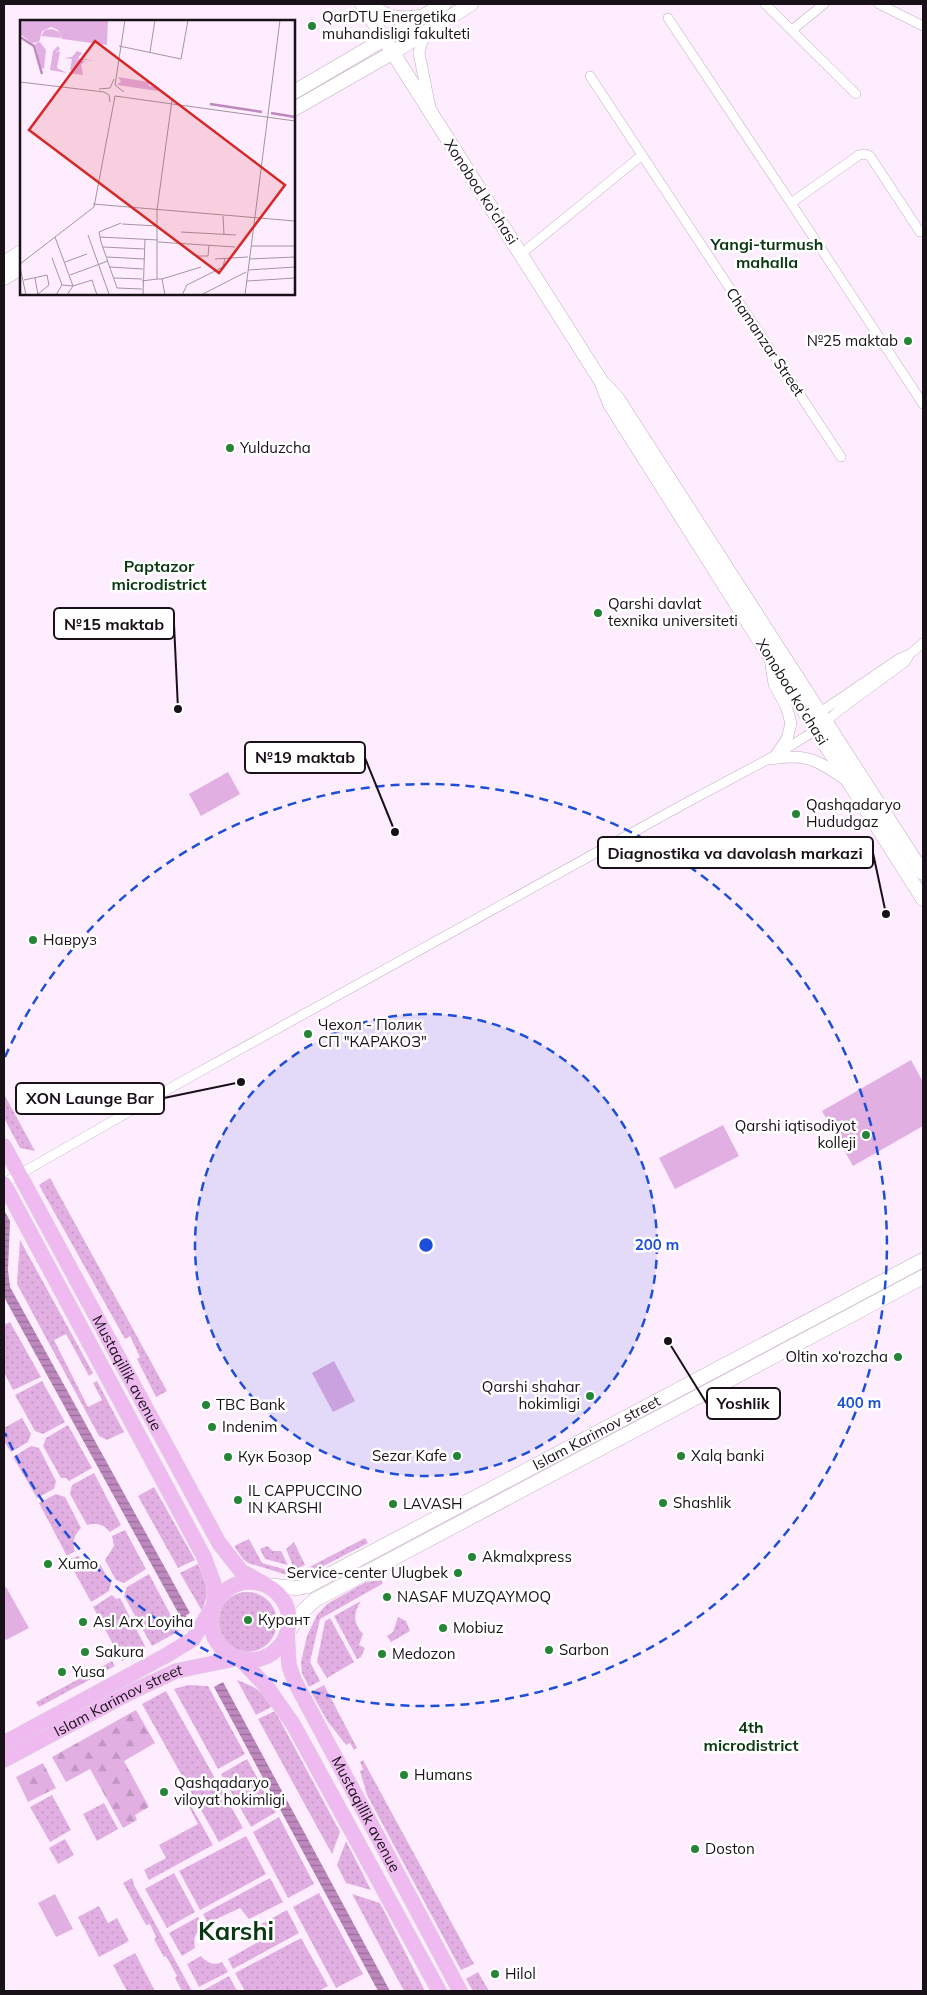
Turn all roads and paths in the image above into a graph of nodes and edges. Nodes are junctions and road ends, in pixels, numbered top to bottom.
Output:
1 (362, 4) edge
2 (372, 4) edge
3 (444, 4) edge
4 (471, 4) edge
5 (765, 4) edge
6 (824, 4) edge
7 (879, 4) edge
8 (668, 18) dead end
9 (432, 20) junction
10 (923, 26) edge
11 (792, 30) junction
12 (384, 40) junction
13 (392, 53) junction
14 (590, 76) dead end
15 (295, 91) edge
16 (856, 94) dead end
17 (295, 108) edge
18 (432, 114) junction
19 (641, 156) junction
20 (791, 202) junction
21 (920, 232) dead end
22 (20, 253) edge
23 (521, 254) junction
24 (4, 263) edge
25 (20, 269) edge
26 (4, 278) edge
27 (601, 381) junction
28 (923, 404) edge
29 (841, 457) dead end
30 (923, 645) edge
31 (770, 657) junction
32 (818, 721) junction
33 (773, 757) junction
34 (850, 783) junction
35 (923, 873) edge
36 (923, 899) edge
37 (4, 1146) edge
38 (19, 1175) junction
39 (4, 1184) edge
40 (923, 1260) edge
41 (923, 1277) edge
42 (266, 1585) junction
43 (214, 1605) junction
44 (287, 1633) junction
45 (239, 1658) junction
46 (4, 1743) edge
47 (4, 1760) edge
48 (439, 1991) edge
49 (460, 1991) edge

1 - 12 main road, Xonobod ko'chasi
2 - 9 street
3 - 9 main road
4 - 9 main road
5 - 11 street
6 - 11 street
7 - 10 street
8 - 20 street
9 - 12 main road
9 - 13 main road
9 - 18 street
11 - 16 street
12 - 13 main road, Xonobod ko'chasi
12 - 15 main road
13 - 17 main road
13 - 18 main road, Xonobod ko'chasi
14 - 19 street, Chamanzar Street
18 - 23 main road, Xonobod ko'chasi
19 - 23 street
19 - 29 street, Chamanzar Street
20 - 21 street
20 - 28 street
22 - 24 main road
23 - 27 main road, Xonobod ko'chasi
25 - 26 main road
27 - 31 main road, Xonobod ko'chasi
27 - 32 main road, Xonobod ko'chasi
30 - 32 street
31 - 32 main road, Xonobod ko'chasi
31 - 33 street
32 - 33 street
32 - 34 main road, Xonobod ko'chasi
32 - 35 main road, Xonobod ko'chasi
33 - 34 street
33 - 38 street
34 - 36 main road, Xonobod ko'chasi
37 - 38 main road, Mustaqillik avenue
38 - 39 street
38 - 42 main road, Mustaqillik avenue
39 - 43 main road
40 - 42 main road, Islam Karimov street
41 - 44 main road, Islam Karimov street
42 - 43 main road
42 - 44 main road
43 - 45 main road
43 - 46 main road, Islam Karimov street
44 - 45 main road
44 - 49 main road, Mustaqillik avenue
45 - 47 main road, Islam Karimov street
45 - 48 main road, Mustaqillik avenue

